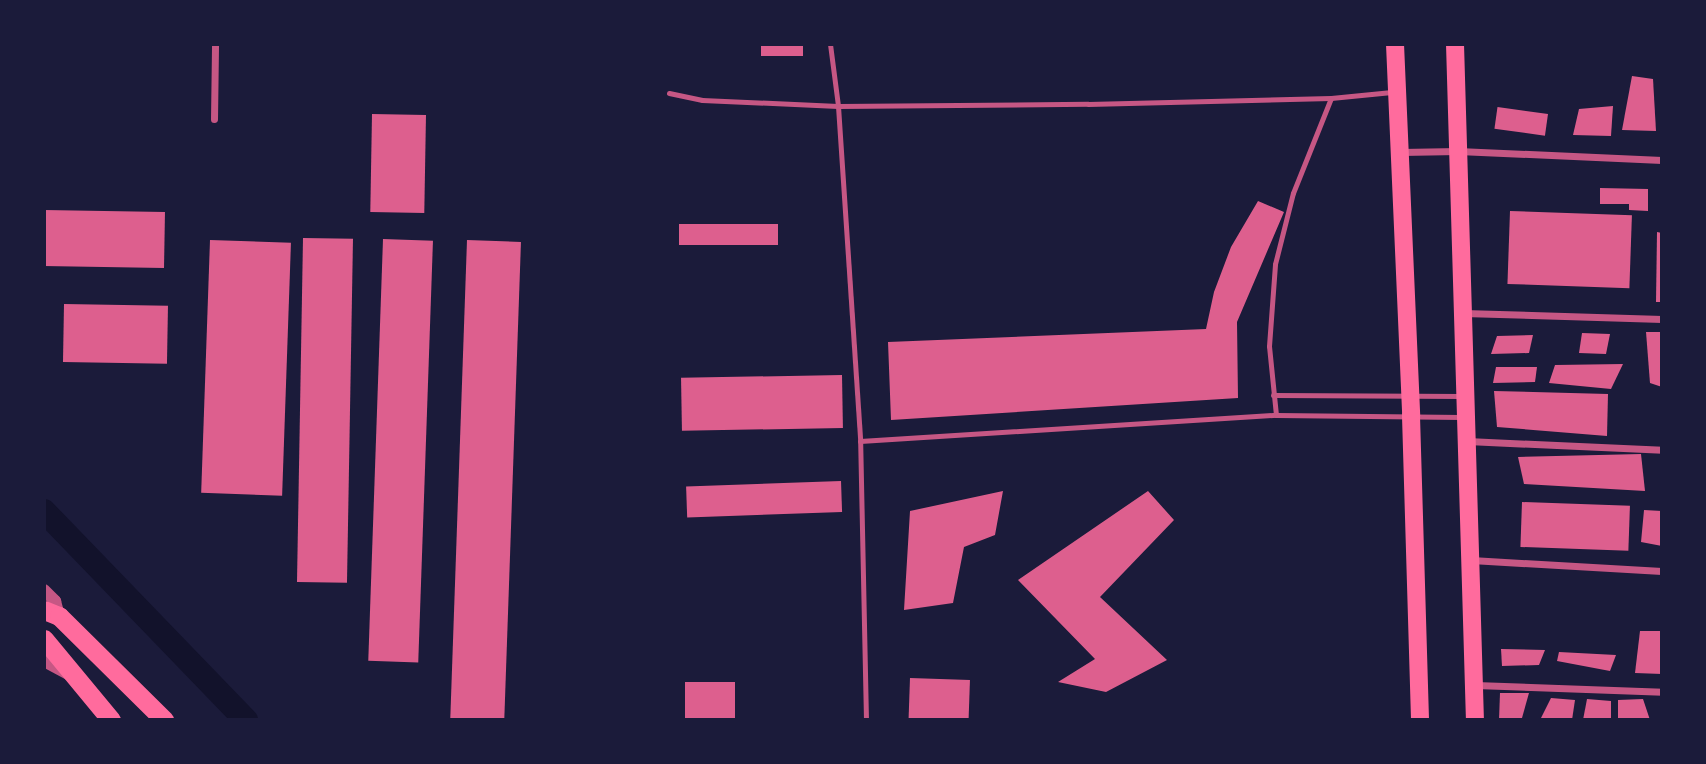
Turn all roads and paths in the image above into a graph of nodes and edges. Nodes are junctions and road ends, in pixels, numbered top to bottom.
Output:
1 (215, 44) edge
2 (830, 44) edge
3 (1395, 44) edge
4 (1455, 44) edge
5 (1395, 91) junction
6 (669, 93) dead end
7 (1331, 97) junction
8 (838, 106) junction
9 (214, 120) dead end
10 (1458, 150) junction
11 (1398, 152) junction
12 (1662, 160) edge
13 (1462, 313) junction
14 (1662, 319) edge
15 (1409, 394) junction
16 (1273, 395) junction
17 (1465, 396) junction
18 (1276, 415) junction
19 (1411, 416) junction
20 (1465, 417) junction
21 (860, 441) junction
22 (1466, 441) junction
23 (1662, 450) edge
24 (1470, 560) junction
25 (1662, 571) edge
26 (44, 590) edge
27 (51, 613) edge
28 (44, 639) edge
29 (44, 661) edge
30 (79, 681) junction
31 (1474, 685) junction
32 (1662, 692) edge
33 (111, 720) edge
34 (164, 720) edge
35 (866, 720) edge
36 (1420, 720) edge
37 (1475, 720) edge

1 - 9 street
2 - 8 lane
3 - 5 main road
4 - 10 main road
5 - 7 lane
5 - 11 main road
6 - 8 lane
7 - 8 lane
7 - 16 lane
8 - 21 lane
10 - 11 street
10 - 12 street
10 - 13 main road
11 - 15 main road
13 - 14 street
13 - 17 main road
15 - 16 lane
15 - 17 lane
15 - 19 main road
16 - 18 lane
17 - 20 main road
18 - 19 lane
18 - 21 lane
19 - 20 lane
19 - 36 main road
20 - 22 main road
21 - 35 lane
22 - 23 street
22 - 24 main road
24 - 25 street
24 - 31 main road
26 - 27 street
27 - 34 highway
28 - 30 highway
29 - 30 street
30 - 33 highway
31 - 32 street
31 - 37 main road

